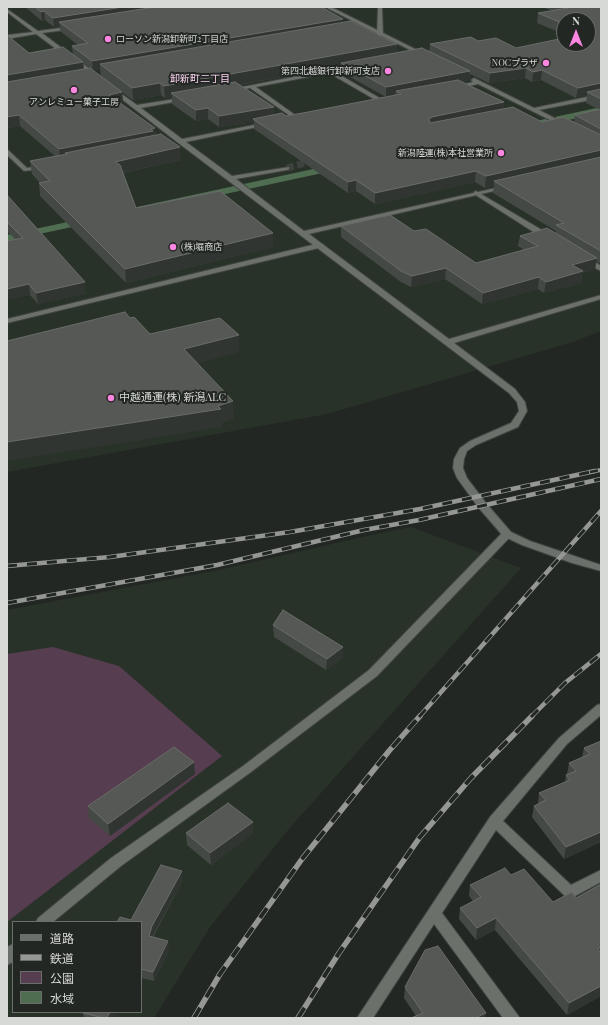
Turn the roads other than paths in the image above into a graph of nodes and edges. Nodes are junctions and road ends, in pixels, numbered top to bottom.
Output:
1 (327, 7) edge
2 (380, 7) edge
3 (7, 10) edge
4 (83, 25) edge
5 (365, 27) junction
6 (357, 28) edge
7 (36, 33) junction
8 (380, 34) junction
9 (7, 37) edge
10 (422, 54) junction
11 (414, 56) edge
12 (429, 58) edge
13 (360, 66) edge
14 (329, 71) junction
15 (101, 73) edge
16 (93, 74) junction
17 (85, 75) edge
18 (465, 75) edge
19 (479, 82) junction
20 (251, 86) junction
21 (449, 88) edge
22 (220, 92) edge
23 (601, 96) edge
24 (190, 97) edge
25 (389, 100) edge
26 (381, 101) junction
27 (374, 103) edge
28 (136, 107) junction
29 (536, 110) junction
30 (521, 113) edge
31 (304, 116) edge
32 (296, 118) junction
33 (288, 119) edge
34 (273, 122) edge
35 (575, 130) edge
36 (182, 140) junction
37 (174, 142) edge
38 (7, 151) edge
39 (50, 165) edge
40 (286, 168) tunnel mouth
41 (232, 178) junction
42 (512, 184) edge
43 (476, 193) junction
44 (304, 233) junction
45 (555, 241) edge
46 (320, 245) junction
47 (581, 257) edge
48 (601, 269) edge
49 (601, 297) edge
50 (7, 321) edge
51 (448, 342) junction
52 (507, 534) junction
53 (601, 568) edge
54 (601, 708) edge
55 (495, 821) junction
56 (601, 875) edge
57 (434, 914) junction
58 (44, 921) edge
59 (365, 1018) edge
60 (512, 1018) edge

1 - 5 street
2 - 8 street
3 - 7 street
4 - 7 street
5 - 6 street
5 - 8 street
7 - 9 street
7 - 16 street
8 - 10 street
10 - 11 street
10 - 12 street
13 - 14 street
14 - 20 street
14 - 26 street
15 - 16 street
16 - 17 street
16 - 28 street
18 - 19 street
19 - 21 street
19 - 29 street
20 - 22 street
20 - 32 street
23 - 29 street
24 - 28 street
25 - 26 street
26 - 27 street
28 - 36 street
29 - 30 street
29 - 35 street
31 - 32 street
32 - 33 street
34 - 36 street
36 - 37 street
36 - 41 street
38 - 39 street
40 - 41 street
41 - 44 street
42 - 43 street
43 - 44 street
43 - 45 street
44 - 46 street
46 - 50 street
46 - 51 street
47 - 48 street
49 - 51 street
51 - 52 street
52 - 53 street
52 - 58 street
54 - 55 street
55 - 56 street
55 - 57 street
57 - 59 street
57 - 60 street

